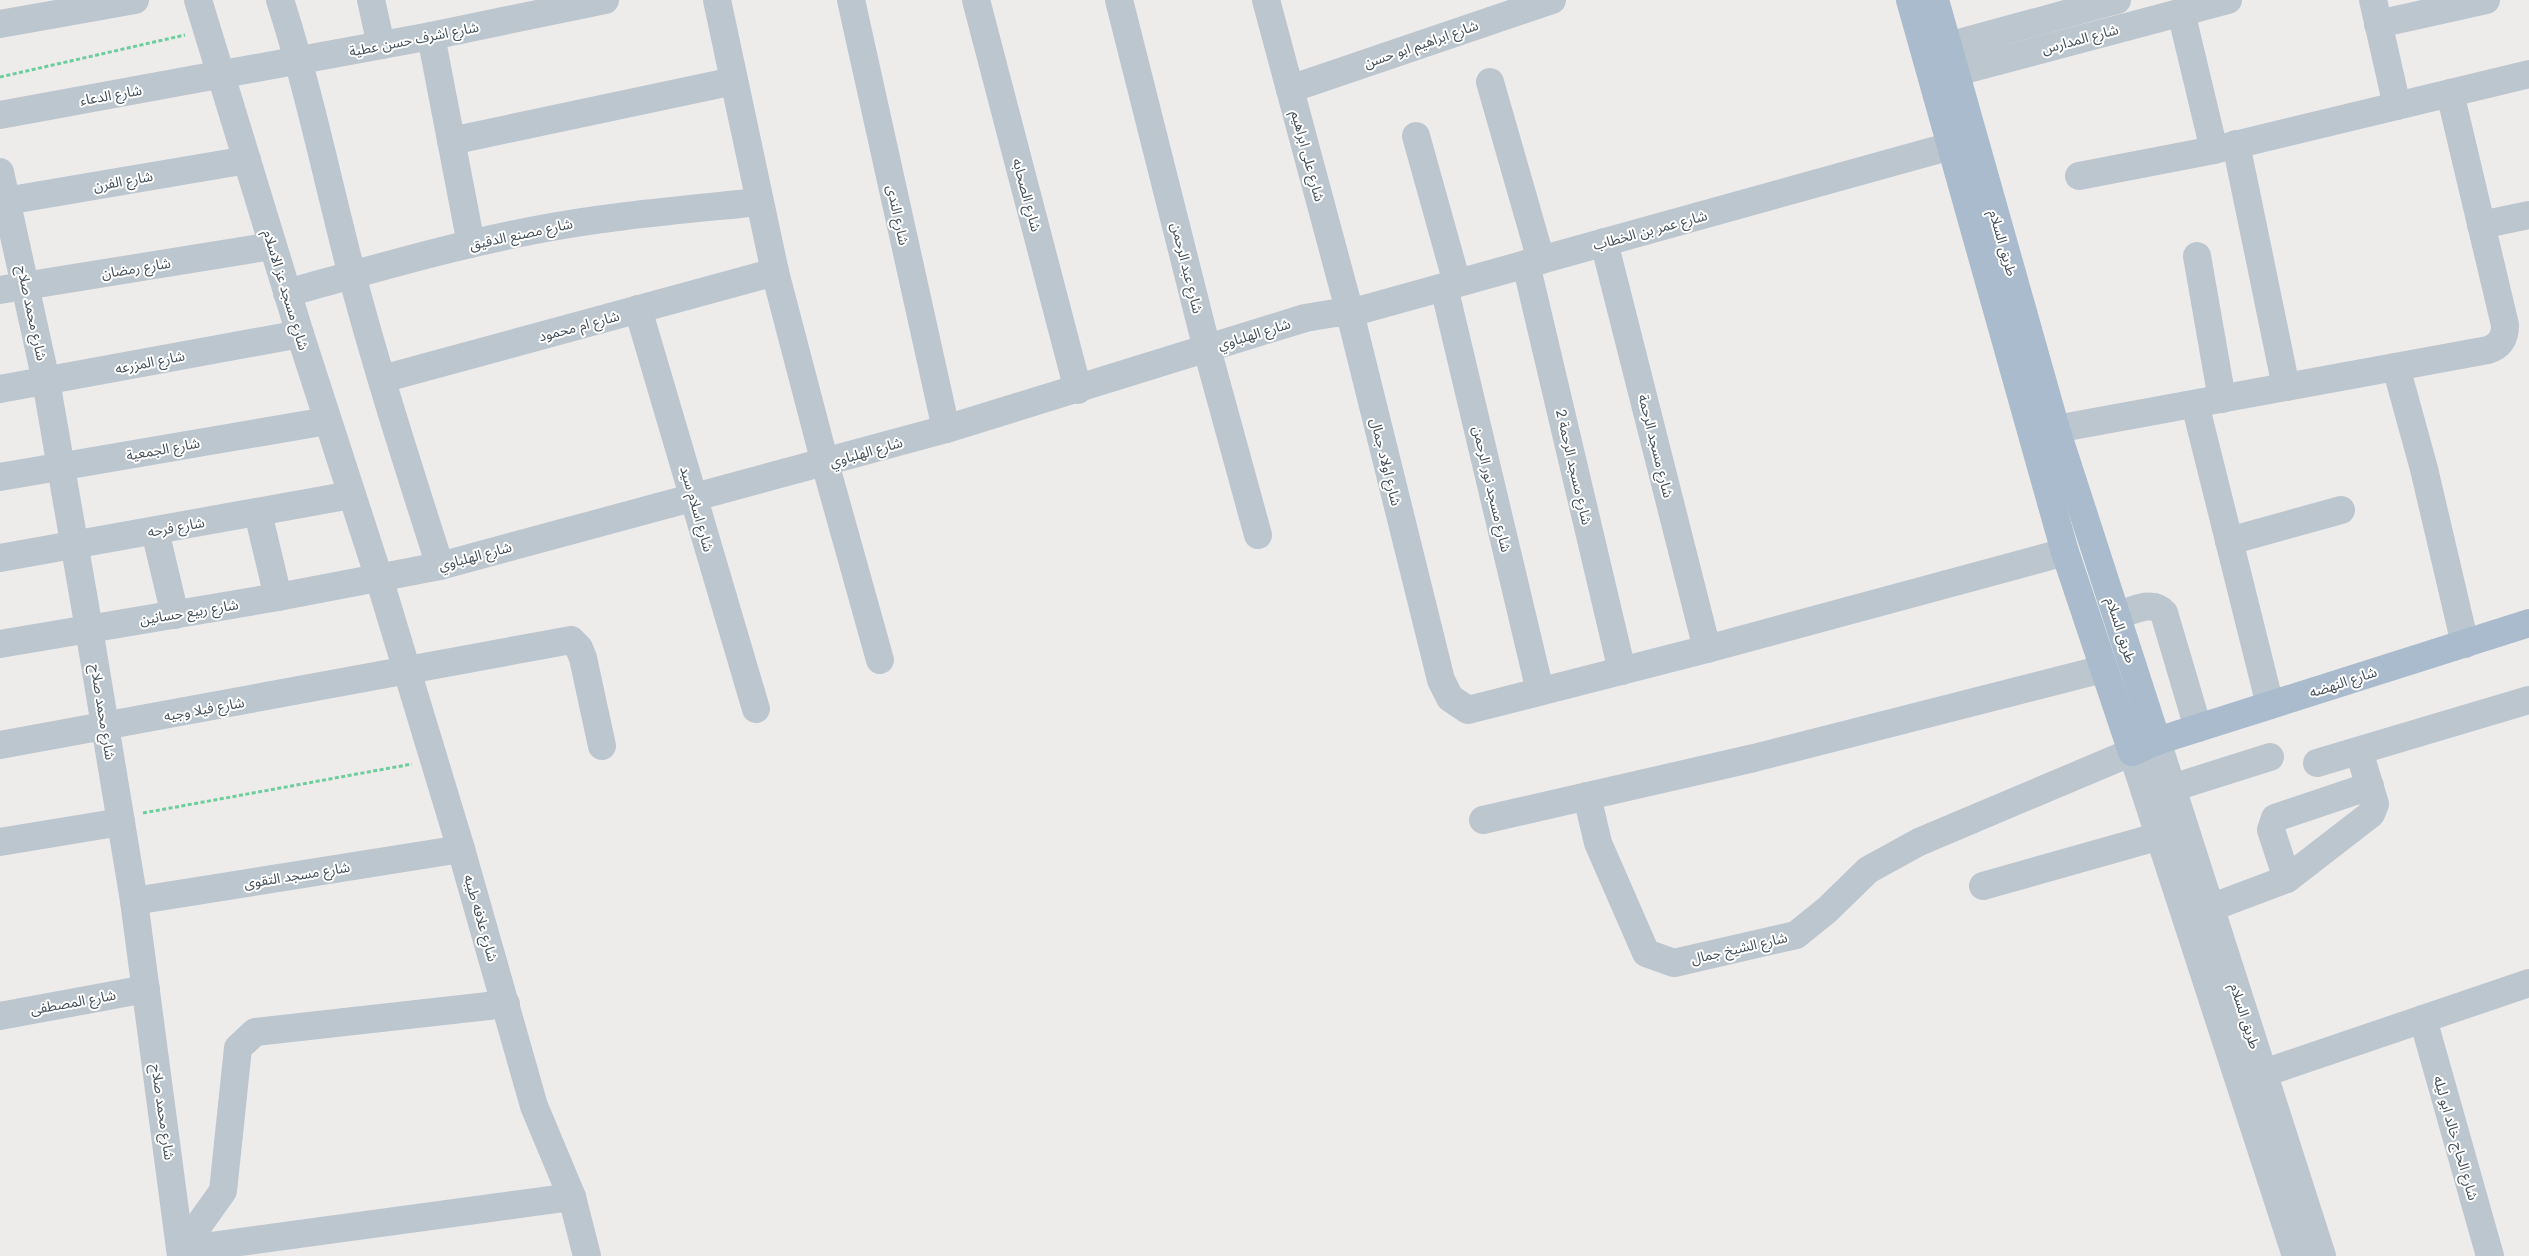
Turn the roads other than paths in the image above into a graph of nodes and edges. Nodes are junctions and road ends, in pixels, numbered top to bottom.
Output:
1 (135, 0) edge
2 (198, 0) edge
3 (280, 0) edge
4 (371, 0) edge
5 (605, 0) edge
6 (717, 0) edge
7 (851, 0) edge
8 (976, 0) edge
9 (1119, 0) edge
10 (1552, 0) edge
11 (1910, 0) edge
12 (1934, 0) edge
13 (2117, 0) edge
14 (2486, 0) edge
15 (1270, 1) edge
16 (2215, 2) edge
17 (530, 8) edge
18 (2181, 12) junction
19 (2375, 12) edge
20 (0, 24) edge
21 (431, 36) junction
22 (381, 45) junction
23 (1936, 49) junction
24 (300, 61) junction
25 (2529, 74) edge
26 (222, 75) junction
27 (1944, 75) junction
28 (734, 81) junction
29 (1490, 82) dead end
30 (1290, 89) junction
31 (2450, 93) junction
32 (2397, 106) junction
33 (0, 115) edge
34 (1416, 136) dead end
35 (451, 141) junction
36 (1951, 146) junction
37 (2225, 147) junction
38 (247, 160) junction
39 (0, 172) edge
40 (2079, 176) dead end
41 (4, 201) edge
42 (759, 202) junction
43 (2529, 215) edge
44 (2481, 225) junction
45 (1604, 242) junction
46 (471, 244) junction
47 (272, 246) junction
48 (2197, 256) dead end
49 (1533, 262) junction
50 (776, 272) junction
51 (352, 275) junction
52 (1450, 285) junction
53 (27, 286) junction
54 (0, 290) edge
55 (286, 293) junction
56 (638, 310) junction
57 (1350, 313) junction
58 (300, 334) junction
59 (1207, 349) junction
60 (2396, 367) junction
61 (382, 379) junction
62 (46, 382) junction
63 (2286, 387) junction
64 (0, 390) edge
65 (1078, 390) junction
66 (2222, 399) junction
67 (2195, 404) junction
68 (327, 420) junction
69 (946, 429) junction
70 (2056, 429) junction
71 (825, 464) junction
72 (61, 467) junction
73 (0, 477) edge
74 (351, 495) junction
75 (694, 498) junction
76 (2341, 510) dead end
77 (258, 512) junction
78 (155, 531) junction
79 (1258, 535) dead end
80 (2229, 541) junction
81 (75, 545) junction
82 (2066, 552) junction
83 (0, 558) edge
84 (440, 566) junction
85 (378, 578) junction
86 (278, 597) junction
87 (175, 615) junction
88 (2116, 616) junction
89 (2529, 623) edge
90 (89, 629) junction
91 (0, 644) edge
92 (2465, 644) junction
93 (1707, 649) junction
94 (880, 660) dead end
95 (2103, 669) junction
96 (1622, 671) junction
97 (407, 672) junction
98 (1540, 691) junction
99 (2529, 700) edge
100 (2270, 705) junction
101 (756, 709) dead end
102 (106, 727) junction
103 (2198, 728) junction
104 (2157, 741) junction
105 (0, 746) edge
106 (602, 746) dead end
107 (2359, 751) junction
108 (2132, 752) junction
109 (2270, 757) dead end
110 (2317, 764) dead end
111 (2370, 786) junction
112 (2172, 788) junction
113 (1587, 796) junction
114 (121, 819) junction
115 (1483, 820) dead end
116 (2160, 836) junction
117 (0, 842) edge
118 (461, 850) junction
119 (2287, 879) junction
120 (1983, 886) dead end
121 (134, 900) junction
122 (2210, 908) junction
123 (146, 989) junction
124 (2526, 990) edge
125 (506, 1004) junction
126 (0, 1016) edge
127 (2422, 1019) junction
128 (2264, 1073) junction
129 (572, 1197) junction
130 (181, 1253) edge
131 (587, 1256) edge
132 (2296, 1256) edge
133 (2322, 1256) edge
134 (2490, 1256) edge

1 - 20 street
2 - 26 street, شارع مسجد عز الاسلام
3 - 24 street
4 - 22 street
5 - 17 street, شارع اشرف حسن عطية
6 - 28 street
7 - 69 street, شارع الندى
8 - 65 street, شارع الصحابه
9 - 59 street, شارع عبد الرحمن
10 - 30 street, شارع ابراهيم ابو حسن
11 - 23 main road, طريق السلام
12 - 23 main road, طريق السلام
13 - 23 street, شارع المدارس
14 - 19 street
15 - 30 street, شارع على ابراهيم
16 - 18 street, شارع المدارس
17 - 21 street, شارع اشرف حسن عطية
18 - 27 street, شارع المدارس
18 - 37 street
19 - 32 street
21 - 22 street, شارع اشرف حسن عطية
21 - 35 street
22 - 24 street, شارع اشرف حسن عطية
23 - 27 main road, طريق السلام
24 - 26 street, شارع اشرف حسن عطية
24 - 51 street
25 - 31 street
26 - 33 street, شارع الدعاء
26 - 38 street, شارع مسجد عز الاسلام
27 - 36 main road, طريق السلام
27 - 70 main road, طريق السلام
28 - 35 street
28 - 42 street
29 - 49 street, شارع مسجد الرحمة 2
30 - 57 street, شارع على ابراهيم
31 - 32 street
31 - 44 street
32 - 37 street
34 - 52 street, شارع مسجد نور الرحمن
35 - 46 street
36 - 45 street, شارع عمر بن الخطاب
36 - 82 main road, طريق السلام
37 - 40 street
37 - 63 street
38 - 41 street, شارع الفرن
38 - 47 street, شارع مسجد عز الاسلام
39 - 41 street, شارع محمد صلاح
41 - 53 street, شارع محمد صلاح
42 - 46 street, شارع مصنع الدقيق
42 - 50 street
43 - 44 street
44 - 60 street
45 - 49 street, شارع عمر بن الخطاب
45 - 93 street, شارع مسجد الرحمة
46 - 51 street, شارع مصنع الدقيق
47 - 53 street, شارع رمضان
47 - 55 street, شارع مسجد عز الاسلام
48 - 66 street
49 - 52 street, شارع عمر بن الخطاب
49 - 96 street, شارع مسجد الرحمة 2
50 - 56 street, شارع ام محمود
50 - 71 street
51 - 55 street, شارع مصنع الدقيق
51 - 61 street
52 - 57 street, شارع عمر بن الخطاب
52 - 98 street, شارع مسجد نور الرحمن
53 - 54 street, شارع رمضان
53 - 62 street, شارع محمد صلاح
55 - 58 street, شارع مسجد عز الاسلام
56 - 61 street, شارع ام محمود
56 - 75 street, شارع اسلام سيد
57 - 59 street, شارع الهلباوي
57 - 98 street, شارع اولاد جمال
58 - 62 street, شارع المزرعه
58 - 68 street, شارع مسجد عز الاسلام
59 - 65 street, شارع الهلباوي
59 - 79 street, شارع عبد الرحمن
60 - 63 street
60 - 92 street
61 - 84 street
62 - 64 street, شارع المزرعه
62 - 72 street, شارع محمد صلاح
63 - 66 street
65 - 69 street, شارع الهلباوي
66 - 67 street
67 - 70 street
67 - 80 street
68 - 72 street, شارع الجمعية
68 - 74 street, شارع مسجد عز الاسلام
69 - 71 street, شارع الهلباوي
70 - 88 main road, طريق السلام
71 - 75 street, شارع الهلباوي
71 - 94 street
72 - 73 street, شارع الجمعية
72 - 81 street, شارع محمد صلاح
74 - 77 street, شارع فرحه
74 - 85 street, شارع مسجد عز الاسلام
75 - 84 street, شارع الهلباوي
75 - 101 street, شارع اسلام سيد
76 - 80 street
77 - 78 street, شارع فرحه
77 - 86 street
78 - 81 street, شارع فرحه
78 - 87 street
80 - 100 street
81 - 83 street, شارع فرحه
81 - 90 street, شارع محمد صلاح
82 - 93 street, شارع اولاد جمال
82 - 95 main road, طريق السلام
84 - 85 street, شارع الهلباوي
85 - 86 street, شارع ربيع حسانين
85 - 97 street, شارع علافه طيبه
86 - 87 street, شارع ربيع حسانين
87 - 90 street, شارع ربيع حسانين
88 - 103 street
88 - 104 main road, طريق السلام
89 - 92 main road, شارع النهضه
90 - 91 street, شارع ربيع حسانين
90 - 102 street, شارع محمد صلاح
92 - 100 main road, شارع النهضه
93 - 96 street, شارع اولاد جمال
95 - 108 main road, طريق السلام
95 - 113 street
96 - 98 street, شارع اولاد جمال
97 - 102 street, شارع فيلا وجيه
97 - 106 street, شارع فيلا وجيه
97 - 118 street, شارع علافه طيبه
99 - 107 street
100 - 103 main road, شارع النهضه
102 - 105 street, شارع فيلا وجيه
102 - 114 street, شارع محمد صلاح
103 - 104 main road, شارع النهضه
104 - 108 main road, شارع النهضه
104 - 112 street, طريق السلام
107 - 110 street
107 - 111 street
108 - 113 street, شارع الشيخ جمال
108 - 116 street, طريق السلام
109 - 112 street
111 - 119 street
111 - 119 street
112 - 122 street, طريق السلام
113 - 115 street
114 - 117 street
114 - 121 street, شارع محمد صلاح
116 - 120 street
116 - 132 street, طريق السلام
118 - 121 street, شارع مسجد التقوى
118 - 125 street, شارع علافه طيبه
119 - 122 street
121 - 123 street, شارع محمد صلاح
122 - 128 street, طريق السلام
123 - 126 street, شارع المصطفى
123 - 130 street, شارع محمد صلاح
124 - 127 street
125 - 129 street, شارع علافه طيبه
125 - 130 street
127 - 128 street
127 - 134 street, شارع الحاج خالد ابو ليله
128 - 133 street, طريق السلام
129 - 130 street
129 - 131 street, شارع علافه طيبه

